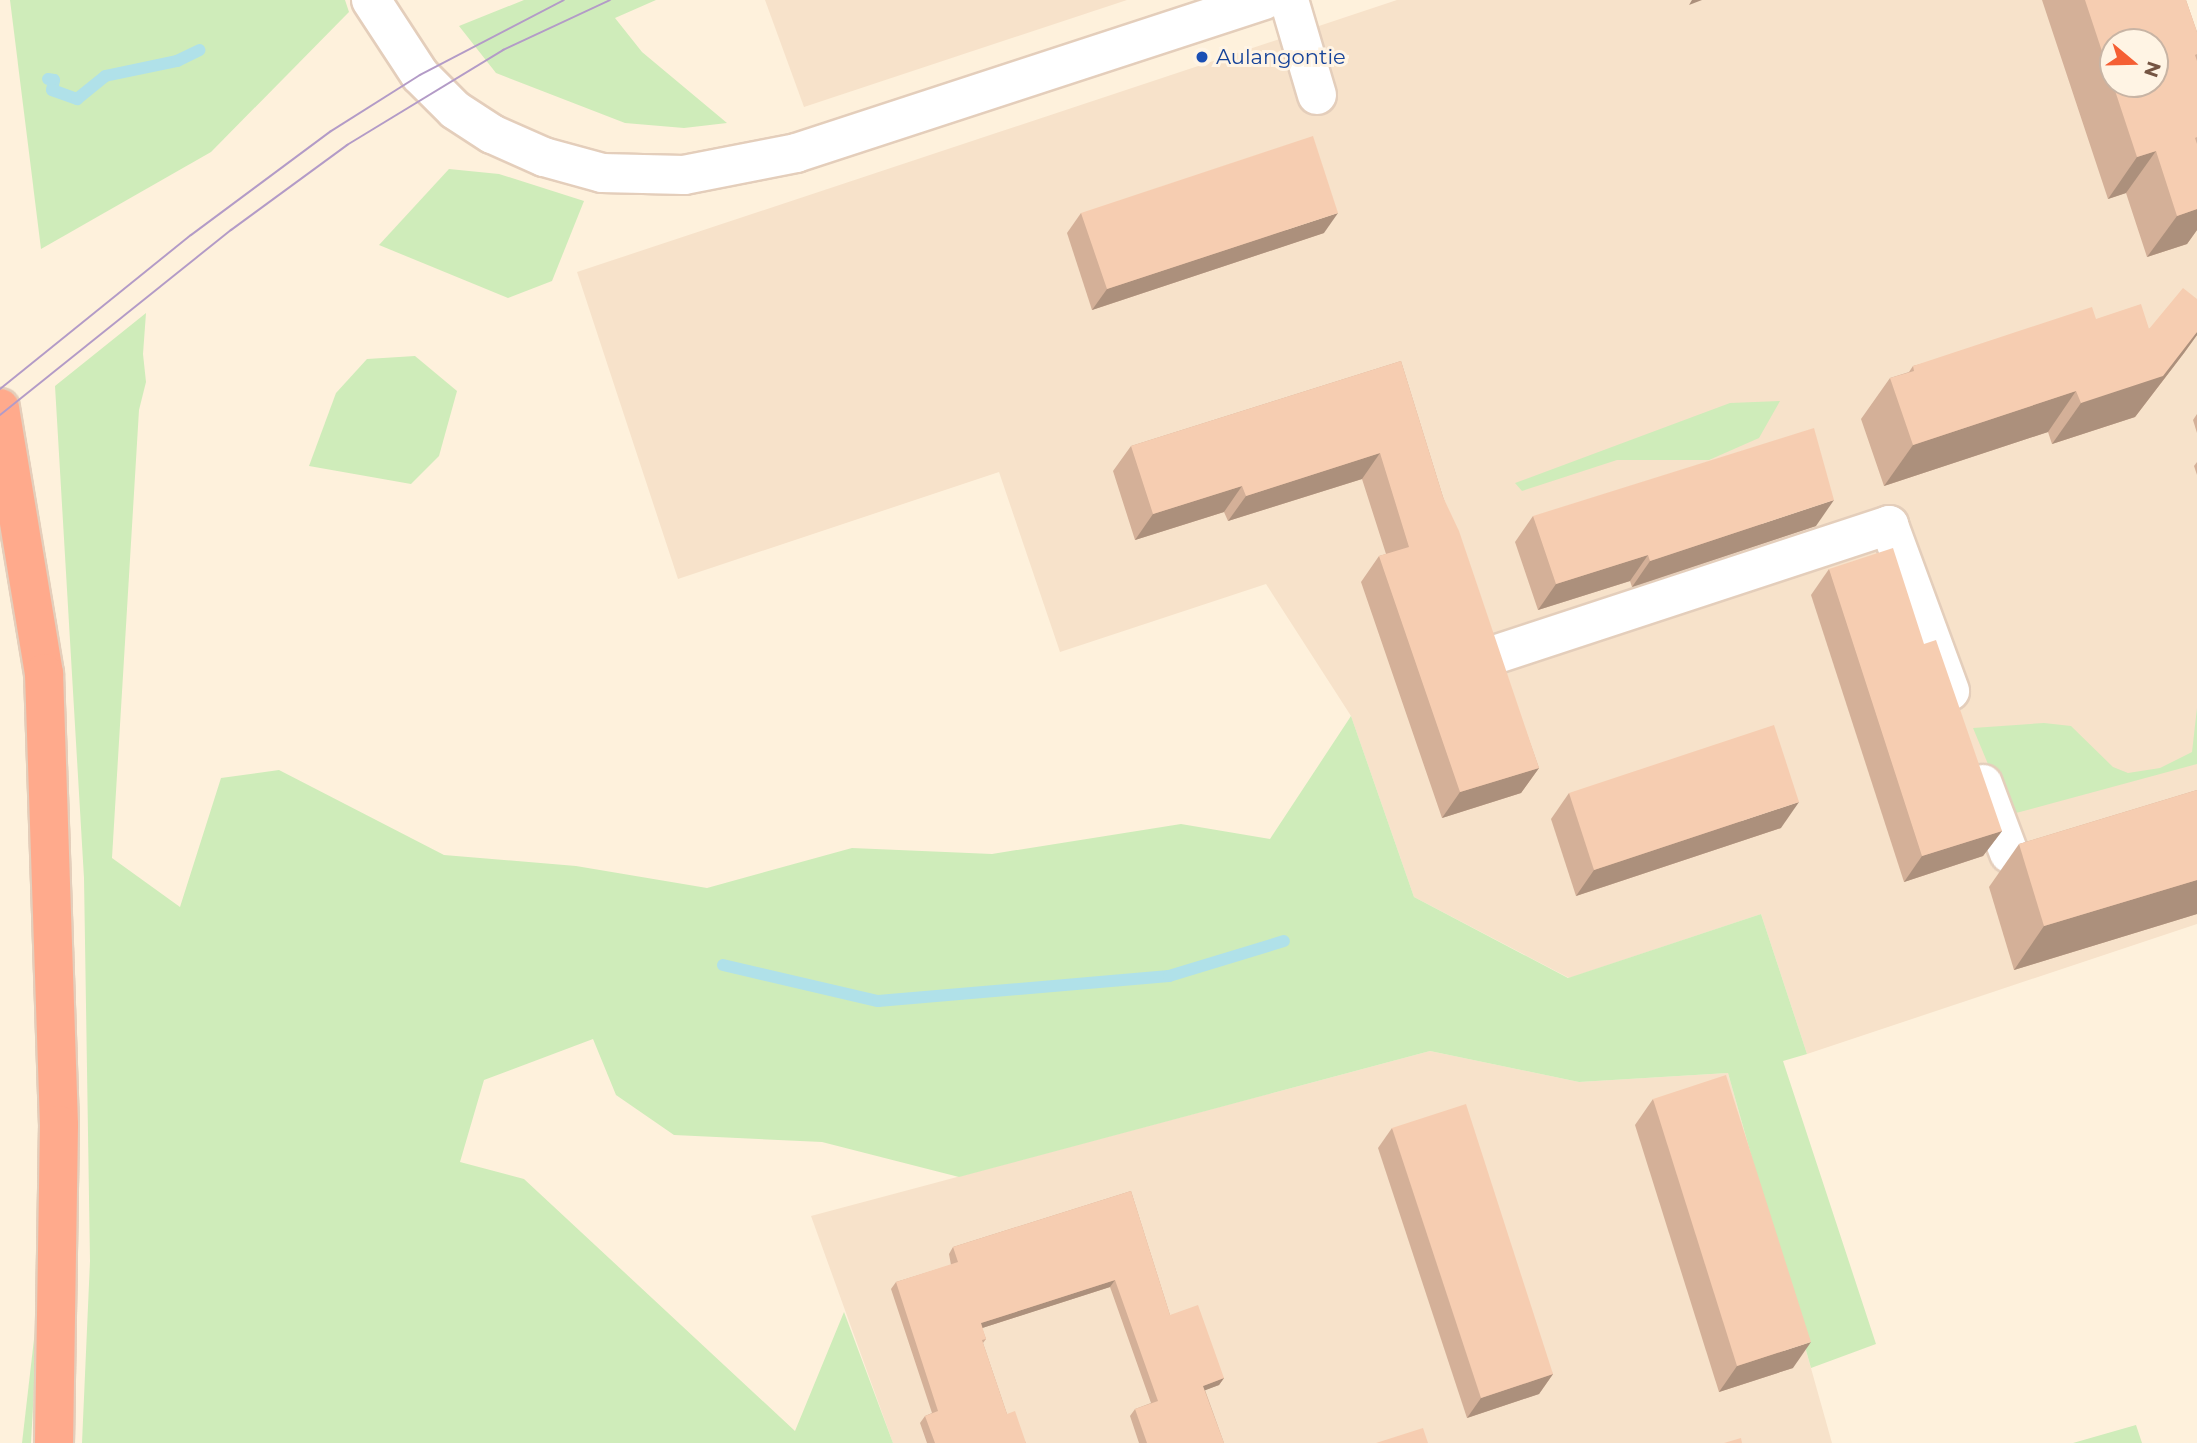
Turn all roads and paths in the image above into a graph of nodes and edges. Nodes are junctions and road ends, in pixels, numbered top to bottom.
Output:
1 (1265, 0) edge
2 (1289, 0) edge
3 (377, 12) edge
4 (1317, 95) dead end
5 (0, 408) edge
6 (1497, 654) edge
7 (2009, 853) dead end
8 (54, 1443) edge

1 - 3 street
2 - 4 street
5 - 8 highway
6 - 7 street

